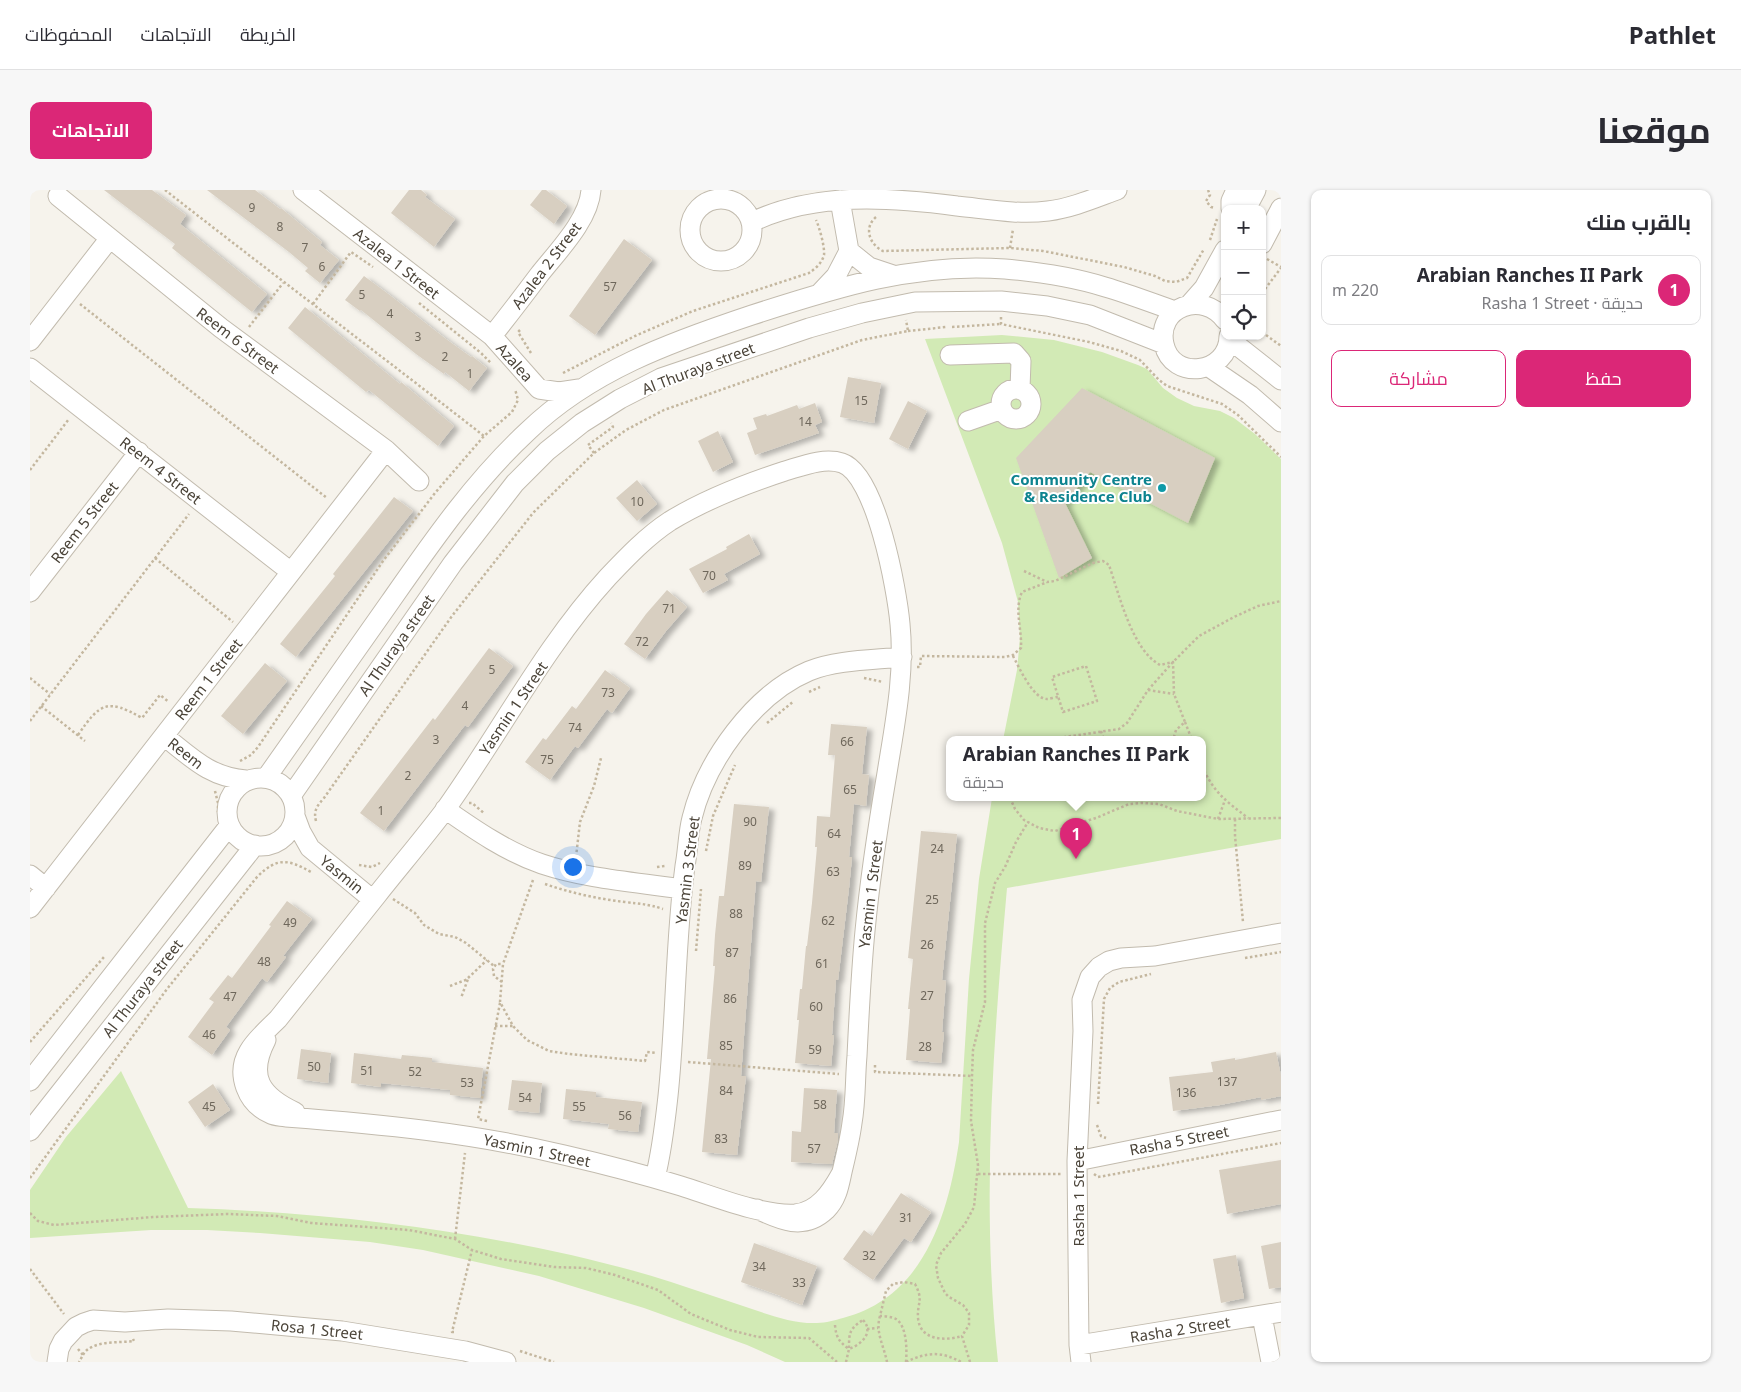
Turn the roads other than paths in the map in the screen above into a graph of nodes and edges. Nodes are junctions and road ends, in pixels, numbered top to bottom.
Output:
1 (303, 190) edge
2 (590, 190) edge
3 (1117, 190) edge
4 (1236, 190) edge
5 (1246, 190) edge
6 (1256, 190) edge
7 (58, 196) dead end
8 (708, 196) edge
9 (840, 200) junction
10 (1231, 205) edge
11 (1240, 205) edge
12 (1248, 205) edge
13 (1281, 208) edge
14 (1281, 219) edge
15 (752, 222) junction
16 (110, 238) junction
17 (1267, 240) edge
18 (849, 251) junction
19 (1221, 257) edge
20 (894, 276) junction
21 (819, 293) junction
22 (1182, 308) junction
23 (1221, 316) edge
24 (492, 336) junction
25 (1229, 340) edge
26 (1231, 340) edge
27 (30, 341) edge
28 (1164, 344) junction
29 (950, 355) dead end
30 (1209, 367) junction
31 (30, 368) edge
32 (1281, 380) edge
33 (539, 389) junction
34 (579, 389) junction
35 (968, 421) dead end
36 (1281, 422) edge
37 (530, 429) junction
38 (386, 450) junction
39 (138, 452) junction
40 (419, 480) dead end
41 (291, 572) junction
42 (30, 592) edge
43 (901, 668) junction
44 (164, 736) junction
45 (209, 771) junction
46 (266, 778) junction
47 (246, 780) junction
48 (291, 796) junction
49 (445, 809) junction
50 (295, 816) junction
51 (224, 818) junction
52 (274, 844) junction
53 (255, 846) junction
54 (310, 848) junction
55 (30, 875) edge
56 (46, 888) junction
57 (682, 889) junction
58 (373, 900) junction
59 (30, 908) edge
60 (1281, 932) edge
61 (30, 1081) edge
62 (1281, 1120) edge
63 (30, 1130) edge
64 (1077, 1167) junction
65 (655, 1178) junction
66 (1281, 1312) edge
67 (1262, 1316) junction
68 (125, 1322) junction
69 (1080, 1353) edge
70 (76, 1356) edge
71 (57, 1362) edge
72 (506, 1362) edge
73 (1271, 1362) edge

1 - 24 street, Azalea 1 Street
2 - 24 street, Azalea 2 Street
3 - 9 street
4 - 10 street
5 - 11 street
6 - 12 street
7 - 16 street, Reem 6 Street
8 - 15 street
8 - 15 street
9 - 15 street
9 - 18 street
13 - 17 street
14 - 17 street
16 - 27 street
16 - 38 street, Reem 6 Street
18 - 20 street
18 - 21 street, Al Thuraya street
19 - 22 street
20 - 21 street, Al Thuraya street
20 - 22 street, Al Thuraya street
21 - 34 street, Al Thuraya street
22 - 23 street, Al Thuraya street
22 - 28 street
24 - 33 street, Azalea
25 - 30 street
26 - 32 street
28 - 30 street
28 - 48 street, Al Thuraya street
29 - 35 street
30 - 36 street
31 - 39 street, Reem 4 Street
33 - 34 street, Azalea
33 - 37 street, Azalea
34 - 37 street, Al Thuraya street
37 - 46 street, Al Thuraya street
38 - 40 street, Reem 6 Street
38 - 41 street, Reem 1 Street
39 - 41 street, Reem 4 Street
39 - 42 street, Reem 5 Street
41 - 44 street, Reem 1 Street
43 - 49 street, Yasmin 1 Street
43 - 57 street, Yasmin 3 Street
43 - 65 street, Yasmin 1 Street
44 - 45 street, Reem
44 - 56 street, Reem 1 Street
45 - 47 street, Reem
45 - 51 street, Reem
46 - 47 street
46 - 48 street
47 - 51 street
48 - 50 street
49 - 57 street
49 - 58 street, Yasmin 1 Street
50 - 52 street
50 - 54 street, Yasmin
51 - 53 street
51 - 61 street, Al Thuraya street
52 - 53 street
52 - 54 street, Yasmin
53 - 63 street, Al Thuraya street
54 - 58 street, Yasmin
55 - 56 street
56 - 59 street, Reem 1 Street
57 - 65 street, Yasmin 3 Street
58 - 65 street, Yasmin 1 Street
60 - 64 street, Rasha 1 Street
62 - 64 street, Rasha 5 Street
64 - 69 street, Rasha 1 Street
66 - 67 street, Rasha 2 Street
67 - 69 street, Rasha 2 Street
67 - 73 street
68 - 70 street, Rosa 1 Street
68 - 71 street, Rosa 1 Street
68 - 72 street, Rosa 1 Street

